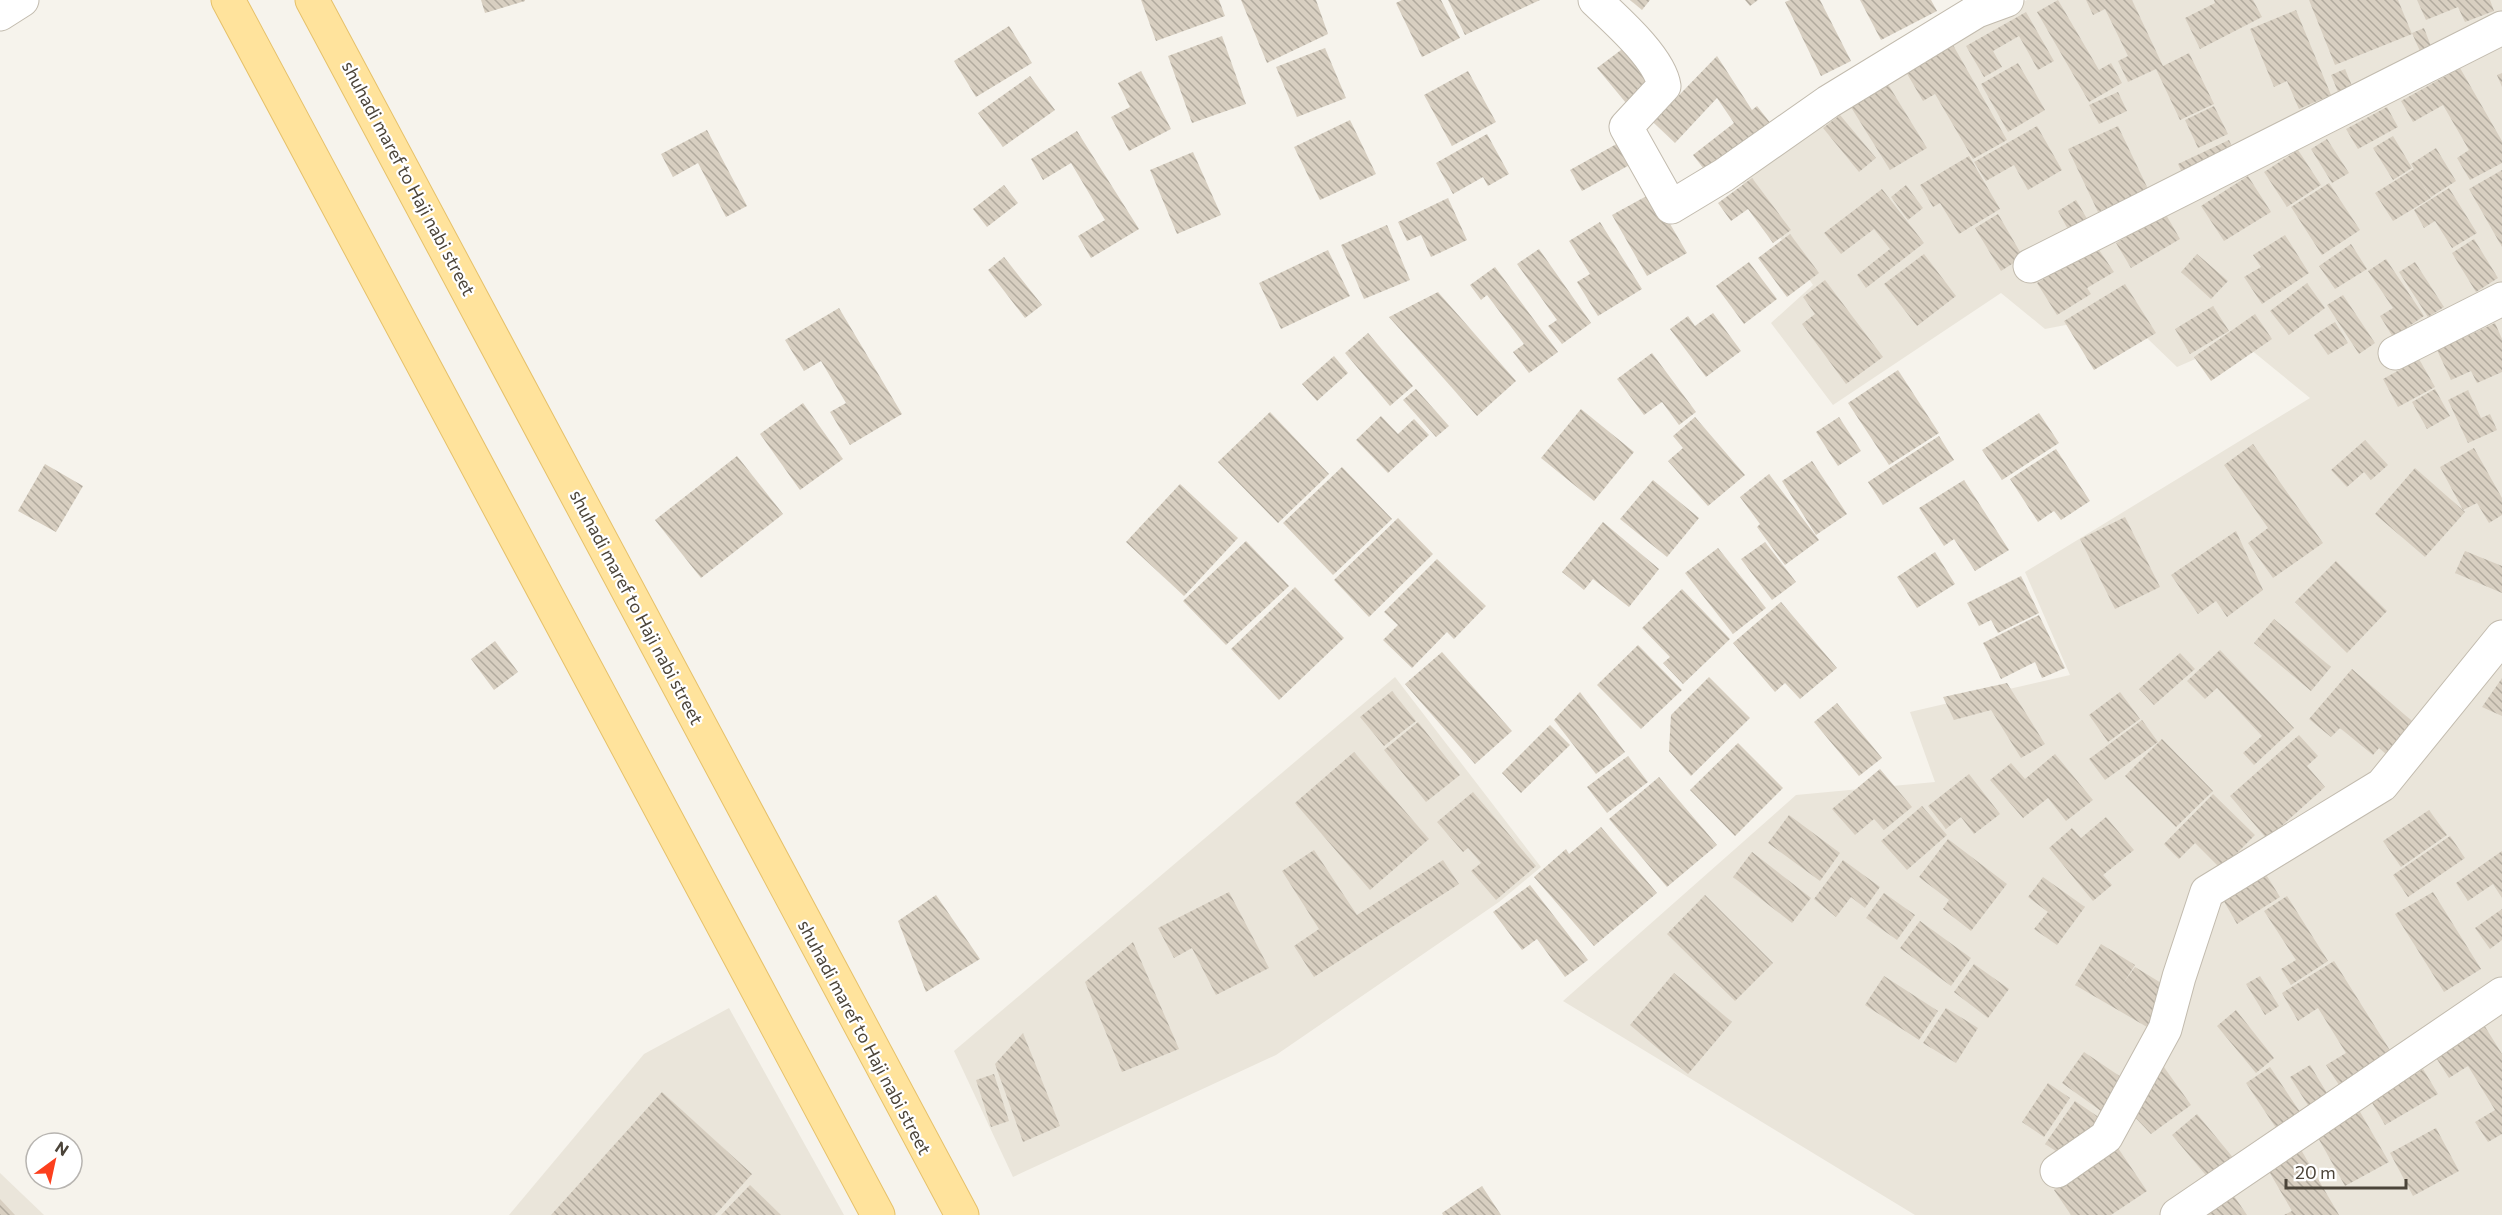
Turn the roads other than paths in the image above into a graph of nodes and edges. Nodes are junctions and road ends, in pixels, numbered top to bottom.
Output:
1 (22, 0) edge
2 (228, 0) edge
3 (312, 0) edge
4 (1594, 0) edge
5 (2007, 0) edge
6 (0, 14) edge
7 (2502, 28) edge
8 (2030, 266) dead end
9 (2502, 298) edge
10 (2395, 353) dead end
11 (2502, 637) edge
12 (2502, 994) edge
13 (2057, 1171) dead end
14 (878, 1215) edge
15 (962, 1215) edge
16 (2177, 1215) edge

1 - 6 street
2 - 14 main road
3 - 15 main road, shuhadi maref to Haji nabi street
4 - 5 street
7 - 8 street
9 - 10 street
11 - 13 street
12 - 16 street

